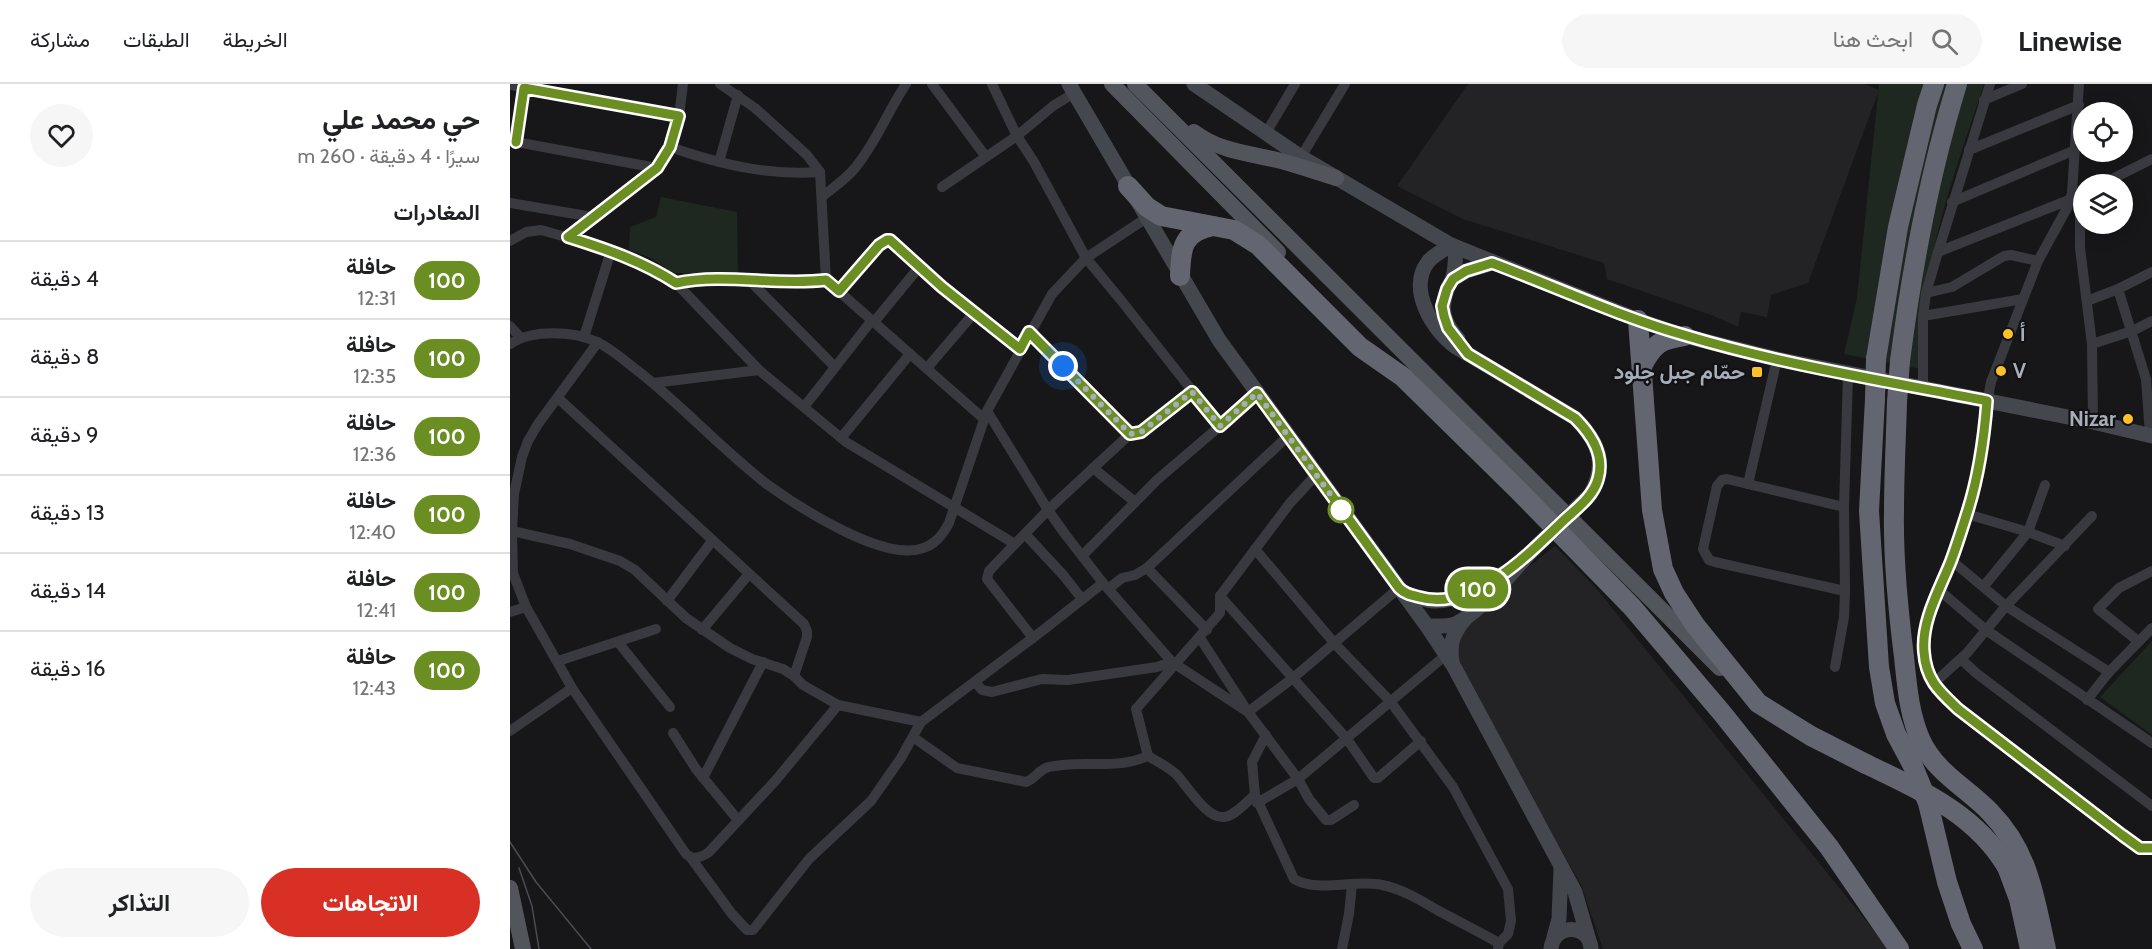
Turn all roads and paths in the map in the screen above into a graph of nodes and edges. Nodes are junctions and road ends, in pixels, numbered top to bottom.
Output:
1 (683, 84) edge
2 (720, 84) edge
3 (906, 84) edge
4 (932, 84) edge
5 (992, 84) edge
6 (1112, 84) edge
7 (1295, 84) edge
8 (1345, 84) edge
9 (1934, 84) edge
10 (1957, 84) edge
11 (1990, 84) edge
12 (2022, 84) edge
13 (2079, 84) edge
14 (510, 85) edge
15 (1197, 85) edge
16 (524, 88) junction
17 (1072, 89) edge
18 (1140, 89) edge
19 (738, 95) junction
20 (1984, 100) junction
21 (2079, 102) edge
22 (2073, 107) edge
23 (679, 116) junction
24 (1266, 133) junction
25 (1017, 136) junction
26 (513, 142) edge
27 (670, 147) junction
28 (1969, 150) junction
29 (2073, 151) edge
30 (986, 157) junction
31 (1301, 157) junction
32 (2152, 159) edge
33 (718, 162) junction
34 (657, 168) junction
35 (820, 172) junction
36 (2122, 174) edge
37 (1336, 178) junction
38 (1128, 186) junction
39 (942, 187) dead end
40 (823, 196) junction
41 (2073, 199) edge
42 (1952, 202) junction
43 (510, 203) edge
44 (2073, 205) edge
45 (593, 217) junction
46 (1148, 217) junction
47 (1216, 225) junction
48 (2079, 234) edge
49 (568, 237) junction
50 (510, 241) edge
51 (1453, 246) junction
52 (611, 251) junction
53 (1938, 252) junction
54 (1086, 258) junction
55 (2037, 261) junction
56 (1492, 263) junction
57 (920, 266) junction
58 (2152, 272) edge
59 (1180, 276) junction
60 (1453, 279) junction
61 (749, 280) junction
62 (826, 280) junction
63 (676, 283) junction
64 (2118, 289) junction
65 (839, 291) junction
66 (1926, 293) junction
67 (2023, 298) junction
68 (2087, 301) junction
69 (974, 313) junction
70 (1923, 316) junction
71 (1638, 320) junction
72 (873, 321) junction
73 (2152, 321) edge
74 (510, 326) edge
75 (2132, 331) junction
76 (1029, 332) junction
77 (1685, 336) junction
78 (520, 337) junction
79 (584, 337) junction
80 (598, 342) junction
81 (510, 344) edge
82 (2092, 344) junction
83 (1020, 349) junction
84 (910, 354) junction
85 (1468, 354) junction
86 (1777, 359) junction
87 (1642, 366) junction
88 (836, 367) junction
89 (927, 368) junction
90 (759, 370) junction
91 (1848, 375) junction
92 (1403, 377) junction
93 (2149, 378) edge
94 (653, 383) junction
95 (1923, 389) junction
96 (1192, 392) junction
97 (1257, 393) junction
98 (559, 399) junction
99 (1987, 401) junction
100 (804, 407) junction
101 (986, 415) junction
102 (2093, 422) junction
103 (1220, 426) junction
104 (1130, 434) junction
105 (1289, 435) junction
106 (2151, 436) edge
107 (841, 438) junction
108 (1093, 468) junction
109 (1316, 475) junction
110 (1748, 484) junction
111 (2045, 485) dead end
112 (1135, 502) junction
113 (1844, 507) junction
114 (955, 508) junction
115 (1048, 510) junction
116 (1967, 514) junction
117 (2092, 516) dead end
118 (512, 531) junction
119 (2028, 532) junction
120 (1026, 535) junction
121 (712, 541) junction
122 (1015, 544) junction
123 (2065, 546) junction
124 (1255, 549) junction
125 (1083, 555) junction
126 (1523, 559) junction
127 (1951, 560) junction
128 (1147, 568) junction
129 (2152, 571) edge
130 (748, 574) junction
131 (1106, 586) junction
132 (1984, 586) junction
133 (1401, 590) junction
134 (1939, 590) junction
135 (1845, 591) junction
136 (1220, 596) junction
137 (1453, 598) junction
138 (1082, 599) junction
139 (667, 601) junction
140 (2006, 606) junction
141 (526, 607) junction
142 (510, 612) edge
143 (1468, 614) junction
144 (1426, 625) junction
145 (2152, 628) edge
146 (656, 629) dead end
147 (702, 630) junction
148 (1986, 630) junction
149 (1203, 634) junction
150 (1033, 638) junction
151 (2138, 641) junction
152 (618, 642) junction
153 (1335, 644) junction
154 (1961, 659) junction
155 (1449, 660) junction
156 (558, 661) junction
157 (763, 662) junction
158 (1174, 664) junction
159 (1835, 667) dead end
160 (2109, 672) junction
161 (794, 676) junction
162 (1293, 678) junction
163 (975, 682) junction
164 (1933, 684) junction
165 (572, 688) junction
166 (2087, 700) junction
167 (1390, 701) junction
168 (1758, 703) junction
169 (838, 705) junction
170 (669, 706) dead end
171 (1248, 712) junction
172 (921, 722) junction
173 (510, 731) edge
174 (673, 733) dead end
175 (1266, 735) junction
176 (913, 736) junction
177 (1347, 739) junction
178 (1421, 741) junction
179 (2152, 742) edge
180 (1148, 756) junction
181 (703, 777) junction
182 (1299, 779) junction
183 (1256, 799) junction
184 (1354, 805) dead end
185 (2152, 806) edge
186 (738, 820) junction
187 (2152, 848) edge
188 (690, 858) junction
189 (1562, 866) junction
190 (1352, 884) junction
191 (510, 888) edge
192 (1590, 943) edge
193 (1551, 945) edge
194 (1499, 946) edge
195 (523, 949) edge
196 (1342, 949) edge
197 (1899, 949) edge
198 (1973, 949) edge
199 (2030, 949) edge
200 (2046, 949) edge

1 - 23 street
2 - 19 street
3 - 40 street
4 - 30 street
5 - 25 street
6 - 92 main road
7 - 24 street
8 - 31 street
9 - 198 highway, bridge
10 - 200 highway, bridge
11 - 20 street
12 - 20 street
13 - 21 street
14 - 16 street
15 - 24 main road
16 - 23 street
16 - 26 street
17 - 25 street
17 - 38 main road
18 - 37 main road
18 - 168 main road
19 - 33 street
19 - 35 street
20 - 28 street
22 - 28 street
23 - 27 street
24 - 31 main road
25 - 30 street
25 - 54 street
26 - 34 street
27 - 33 street
27 - 34 street
28 - 42 street
29 - 42 street
30 - 39 street
31 - 37 main road
32 - 36 street
33 - 35 street
34 - 45 street
35 - 40 street
37 - 51 main road
38 - 46 main road
38 - 47 highway
40 - 62 street
41 - 53 street
42 - 53 street
43 - 45 street
44 - 55 street
45 - 49 street
46 - 54 street
46 - 59 main road
47 - 59 highway
47 - 92 highway
48 - 68 street
49 - 50 street
49 - 52 street
51 - 56 main road
51 - 60 main road
51 - 85 main road
52 - 63 street
52 - 79 street
53 - 66 street
54 - 76 street
54 - 96 street
55 - 66 street
55 - 67 street
56 - 60 main road
56 - 71 main road
57 - 65 street
57 - 69 street
57 - 72 street
58 - 64 street
59 - 97 main road
60 - 85 main road
61 - 62 street
61 - 63 street
61 - 88 street
62 - 65 street
63 - 90 street
64 - 68 street
64 - 75 street
65 - 72 street
66 - 70 street
67 - 70 street
67 - 99 street
68 - 82 street
69 - 83 street
69 - 89 street
70 - 95 street
71 - 77 main road
71 - 87 highway
72 - 84 street
72 - 88 street
73 - 75 street
74 - 78 street
75 - 82 street
75 - 93 street
76 - 83 street
76 - 104 street
77 - 86 main road
77 - 87 highway
78 - 79 street
78 - 81 street
79 - 80 street
80 - 94 street
80 - 98 street
82 - 102 street
83 - 101 street
84 - 89 street
84 - 107 street
85 - 126 main road, bridge
86 - 91 main road
86 - 110 street
87 - 168 highway
88 - 100 street
89 - 101 street
90 - 94 street
90 - 100 street
91 - 95 main road
91 - 113 street
92 - 197 highway
93 - 106 street
94 - 114 street
95 - 99 main road
96 - 103 street
96 - 104 street
97 - 103 street
97 - 105 main road
98 - 118 street
98 - 121 street
99 - 102 main road
99 - 116 street
100 - 107 street
101 - 114 street
101 - 115 street
102 - 106 main road
103 - 112 street
104 - 108 street
105 - 109 main road
105 - 128 street
107 - 114 street
108 - 112 street
108 - 115 street
109 - 124 street
109 - 133 main road
110 - 113 street
110 - 135 street
111 - 119 street
112 - 125 street
113 - 135 street
114 - 122 street
115 - 120 street
115 - 125 street
116 - 119 street
116 - 127 street
117 - 123 street
118 - 139 street
118 - 141 street
119 - 123 street
119 - 132 street
120 - 122 street
120 - 138 street
121 - 130 street
121 - 139 street
122 - 150 street
123 - 140 street
124 - 136 street
124 - 153 street
125 - 131 street
126 - 137 main road
126 - 143 main road
127 - 132 street
127 - 134 street
128 - 131 street
128 - 149 street
129 - 151 street
130 - 147 street
130 - 161 street
131 - 138 street
131 - 158 street
132 - 140 street
133 - 137 main road
133 - 144 main road
133 - 153 street
134 - 148 street
134 - 164 street
135 - 159 street
136 - 149 street
136 - 162 street
137 - 144 main road
138 - 150 street
139 - 147 street
140 - 148 street
140 - 160 street
141 - 142 street
141 - 156 street
143 - 144 main road
143 - 155 main road
144 - 155 main road
145 - 151 street
146 - 152 street
147 - 157 street
148 - 154 street
148 - 166 street
149 - 158 street
149 - 171 street
150 - 163 street
151 - 160 street
152 - 156 street
152 - 170 street
153 - 162 street
153 - 167 street
154 - 164 street
154 - 185 street
155 - 167 street
155 - 189 main road
156 - 165 street
157 - 161 street
157 - 181 street
158 - 163 street
158 - 171 street
158 - 180 street
160 - 166 street
161 - 169 street
162 - 171 street
162 - 177 street
163 - 172 street
164 - 187 street
165 - 173 street
165 - 188 street
166 - 179 street
167 - 177 street
167 - 178 street
168 - 199 highway, bridge
169 - 172 street
169 - 186 street
171 - 175 street
172 - 176 street
174 - 181 street
175 - 182 street
175 - 183 street
176 - 180 street
176 - 188 street
177 - 178 street
177 - 182 street
178 - 194 street
180 - 183 street
181 - 186 street
182 - 183 street
182 - 184 street
183 - 190 street
186 - 188 street
189 - 192 main road
189 - 193 main road
190 - 194 street
190 - 196 street
191 - 195 main road
192 - 193 main road

